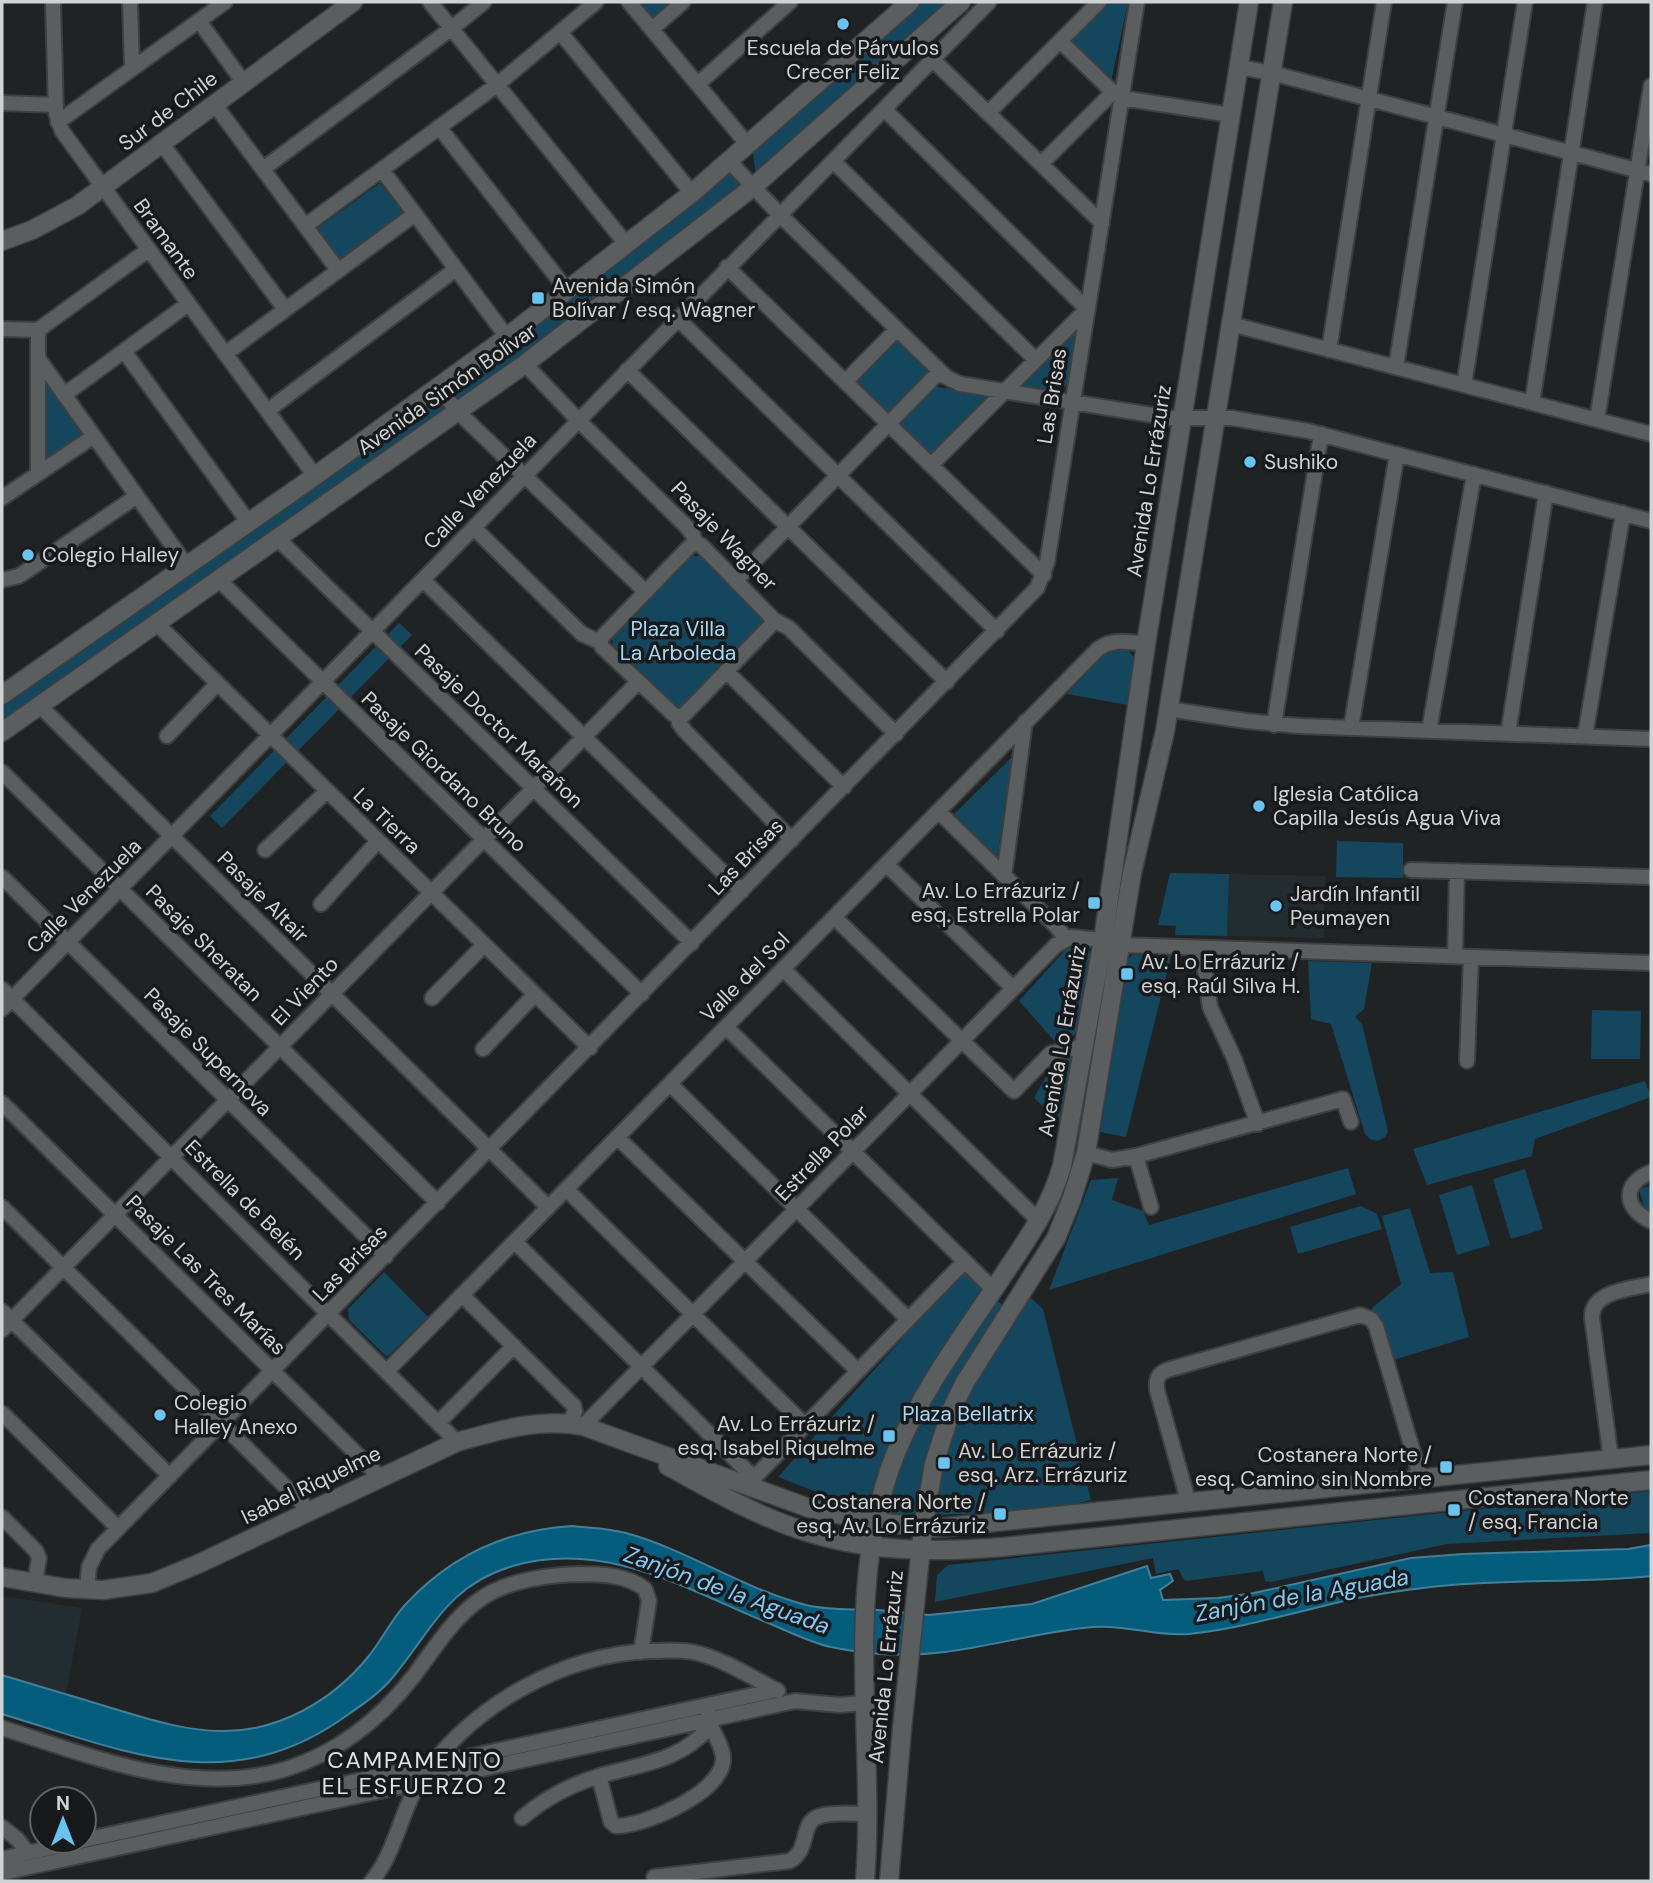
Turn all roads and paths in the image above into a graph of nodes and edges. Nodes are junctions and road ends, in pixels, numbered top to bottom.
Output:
1 (53, 2) edge
2 (130, 2) edge
3 (225, 2) edge
4 (354, 2) edge
5 (430, 2) edge
6 (484, 2) edge
7 (596, 2) edge
8 (629, 2) edge
9 (683, 2) edge
10 (790, 2) edge
11 (910, 2) edge
12 (961, 2) edge
13 (989, 2) edge
14 (1099, 2) edge
15 (1137, 2) edge
16 (1249, 2) edge
17 (1283, 2) edge
18 (1384, 2) edge
19 (1455, 2) edge
20 (1525, 2) edge
21 (1595, 2) edge
22 (199, 21) junction
23 (452, 29) junction
24 (652, 29) junction
25 (560, 32) junction
26 (1060, 41) junction
27 (933, 60) junction
28 (1239, 67) junction
29 (132, 69) junction
30 (1272, 73) junction
31 (244, 83) junction
32 (498, 84) junction
33 (698, 84) junction
34 (1651, 86) edge
35 (1117, 95) junction
36 (1368, 99) junction
37 (2, 103) edge
38 (56, 104) junction
39 (215, 105) junction
40 (884, 110) junction
41 (988, 113) junction
42 (1231, 115) junction
43 (1436, 117) junction
44 (58, 122) junction
45 (439, 127) junction
46 (1503, 136) junction
47 (162, 144) junction
48 (748, 145) junction
49 (1572, 153) junction
50 (729, 161) junction
51 (834, 162) junction
52 (1041, 164) junction
53 (263, 169) junction
54 (382, 170) junction
55 (1644, 172) edge
56 (753, 187) junction
57 (103, 188) junction
58 (692, 192) junction
59 (415, 214) junction
60 (779, 214) junction
61 (1102, 223) junction
62 (305, 226) junction
63 (2, 241) edge
64 (627, 245) junction
65 (148, 250) junction
66 (727, 267) junction
67 (338, 270) junction
68 (456, 270) junction
69 (567, 290) junction
70 (188, 304) junction
71 (285, 309) junction
72 (1087, 309) junction
73 (677, 318) junction
74 (1231, 324) junction
75 (2, 329) edge
76 (897, 329) junction
77 (38, 330) junction
78 (507, 337) junction
79 (1329, 350) junction
80 (124, 351) junction
81 (225, 354) junction
82 (38, 358) junction
83 (1036, 360) junction
84 (525, 364) junction
85 (1396, 367) junction
86 (627, 370) junction
87 (940, 371) junction
88 (845, 382) junction
89 (1464, 385) junction
90 (438, 387) junction
91 (1004, 392) junction
92 (64, 395) junction
93 (1072, 402) junction
94 (1532, 403) junction
95 (267, 411) junction
96 (457, 411) junction
97 (1182, 418) junction
98 (1216, 418) junction
99 (578, 420) junction
100 (1597, 420) junction
101 (889, 424) junction
102 (1321, 433) junction
103 (1651, 434) edge
104 (94, 436) junction
105 (1397, 454) junction
106 (931, 465) junction
107 (38, 474) junction
108 (1474, 474) junction
109 (525, 475) junction
110 (315, 476) junction
111 (838, 476) junction
112 (1546, 493) junction
113 (137, 496) junction
114 (2, 498) edge
115 (1623, 513) junction
116 (1651, 521) edge
117 (249, 523) junction
118 (788, 527) junction
119 (474, 528) junction
120 (277, 538) junction
121 (696, 544) junction
122 (187, 566) junction
123 (1044, 575) junction
124 (218, 579) junction
125 (2, 580) edge
126 (423, 580) junction
127 (736, 580) junction
128 (646, 593) junction
129 (774, 620) junction
130 (156, 623) junction
131 (997, 631) junction
132 (372, 632) junction
133 (600, 642) junction
134 (1146, 644) junction
135 (726, 671) junction
136 (638, 682) junction
137 (947, 682) junction
138 (323, 683) junction
139 (217, 684) junction
140 (2, 695) edge
141 (39, 705) junction
142 (1168, 709) junction
143 (678, 717) junction
144 (1025, 722) junction
145 (1274, 725) junction
146 (1351, 729) junction
147 (1429, 731) junction
148 (2, 732) edge
149 (896, 734) junction
150 (1508, 734) junction
151 (167, 736) dead end
152 (271, 736) junction
153 (1585, 736) junction
154 (584, 737) junction
155 (1651, 739) edge
156 (2, 772) edge
157 (844, 787) junction
158 (533, 788) junction
159 (327, 791) junction
160 (938, 811) junction
161 (172, 836) junction
162 (483, 839) junction
163 (792, 840) junction
164 (378, 841) junction
165 (265, 850) dead end
166 (886, 864) junction
167 (1411, 870) dead end
168 (1457, 871) junction
169 (1004, 876) junction
170 (2, 877) edge
171 (1651, 877) edge
172 (120, 889) junction
173 (742, 891) junction
174 (430, 892) junction
175 (321, 904) dead end
176 (834, 917) junction
177 (1066, 939) junction
178 (1103, 940) junction
179 (67, 943) junction
180 (692, 943) junction
181 (484, 945) junction
182 (1121, 945) junction
183 (1202, 948) junction
184 (1455, 956) junction
185 (1471, 957) junction
186 (1651, 963) edge
187 (783, 969) junction
188 (1013, 988) junction
189 (331, 994) junction
190 (642, 994) junction
191 (535, 995) junction
192 (432, 998) dead end
193 (5, 999) edge
194 (726, 1027) junction
195 (961, 1041) junction
196 (1085, 1046) junction
197 (279, 1047) junction
198 (590, 1048) junction
199 (483, 1049) dead end
200 (1467, 1061) dead end
201 (670, 1084) junction
202 (909, 1094) junction
203 (227, 1100) junction
204 (2, 1103) edge
205 (1351, 1122) dead end
206 (1258, 1124) junction
207 (617, 1137) junction
208 (490, 1150) junction
209 (853, 1151) junction
210 (1086, 1153) junction
211 (1136, 1156) junction
212 (171, 1157) junction
213 (1651, 1172) edge
214 (566, 1189) junction
215 (438, 1203) junction
216 (2, 1207) edge
217 (548, 1207) junction
218 (1151, 1207) dead end
219 (796, 1209) junction
220 (115, 1214) junction
221 (1040, 1221) junction
222 (1651, 1221) edge
223 (515, 1242) junction
224 (386, 1256) junction
225 (745, 1261) junction
226 (965, 1261) junction
227 (63, 1267) junction
228 (1651, 1284) edge
229 (994, 1290) junction
230 (462, 1295) junction
231 (330, 1314) junction
232 (693, 1314) junction
233 (908, 1319) junction
234 (5, 1320) edge
235 (514, 1346) junction
236 (641, 1366) junction
237 (273, 1371) junction
238 (387, 1371) junction
239 (858, 1371) junction
240 (2, 1413) edge
241 (221, 1423) junction
242 (438, 1423) junction
243 (577, 1424) junction
244 (805, 1425) junction
245 (457, 1441) junction
246 (639, 1447) junction
247 (1651, 1455) edge
248 (1611, 1459) junction
249 (170, 1476) junction
250 (380, 1477) junction
251 (1421, 1479) junction
252 (1651, 1480) edge
253 (752, 1482) junction
254 (1189, 1504) junction
255 (310, 1511) junction
256 (2, 1517) edge
257 (875, 1522) junction
258 (118, 1528) junction
259 (923, 1528) junction
260 (870, 1546) junction
261 (920, 1551) junction
262 (2, 1577) edge
263 (35, 1583) junction
264 (88, 1589) junction
265 (641, 1652) junction
266 (776, 1690) junction
267 (795, 1701) junction
268 (864, 1703) junction
269 (709, 1717) junction
270 (2, 1728) edge
271 (433, 1764) junction
272 (599, 1776) junction
273 (419, 1782) junction
274 (244, 1813) junction
275 (866, 1814) junction
276 (523, 1818) dead end
277 (2, 1827) edge
278 (103, 1836) junction
279 (98, 1837) edge
280 (108, 1850) junction
281 (28, 1853) joint
282 (40, 1855) edge
283 (46, 1856) junction
284 (2, 1859) edge
285 (2, 1873) edge
286 (654, 1877) dead end
287 (372, 1881) edge
288 (864, 1881) edge
289 (889, 1881) edge

1 - 38 street, Bramante
2 - 29 street
3 - 22 street
4 - 31 main road, Sur de Chile
5 - 23 street
6 - 23 street
7 - 25 street
8 - 24 street
9 - 24 street
10 - 33 street
11 - 48 main road, Avenida Simón Bolívar
12 - 56 main road, Avenida Simón Bolívar
13 - 27 street, Calle Venezuela
14 - 26 street
15 - 35 street, Las Brisas
16 - 28 main road, Avenida Lo Errázuriz
17 - 30 main road, Avenida Lo Errázuriz
18 - 36 street
19 - 43 street
20 - 46 street
21 - 49 street
22 - 29 street
22 - 31 street
23 - 32 street
23 - 53 street
24 - 33 street
25 - 32 street
25 - 58 street
26 - 35 street
26 - 41 street
27 - 40 street, Calle Venezuela
27 - 41 street
28 - 30 street
28 - 42 main road, Avenida Lo Errázuriz
29 - 44 street
30 - 36 street
30 - 74 main road, Avenida Lo Errázuriz
31 - 39 main road, Sur de Chile
32 - 45 street
32 - 64 street
33 - 48 street
34 - 55 street
35 - 42 street
35 - 52 street
35 - 61 street, Las Brisas
36 - 43 street
36 - 79 street
37 - 38 street
38 - 44 street, Bramante
39 - 47 main road, Sur de Chile
39 - 53 street
40 - 51 street, Calle Venezuela
40 - 72 street
41 - 52 street
42 - 97 main road, Avenida Lo Errázuriz
43 - 46 street
43 - 85 street
44 - 57 street, Bramante
45 - 54 street
45 - 69 street
46 - 49 street
46 - 89 street
47 - 57 main road, Sur de Chile
47 - 71 street
48 - 50 main road, Avenida Simón Bolívar
49 - 55 street
49 - 94 street
50 - 56 street
50 - 58 main road, Avenida Simón Bolívar
51 - 60 street, Calle Venezuela
51 - 83 street
52 - 61 street
53 - 62 street
54 - 59 street
54 - 62 street
55 - 100 street
56 - 60 street
56 - 84 main road, Avenida Simón Bolívar
57 - 63 main road, Sur de Chile
57 - 65 street, Bramante
58 - 64 main road, Avenida Simón Bolívar
59 - 67 street
59 - 68 street
60 - 66 street, Calle Venezuela
60 - 76 street
61 - 72 street, Las Brisas
62 - 67 street
64 - 69 main road, Avenida Simón Bolívar
65 - 70 street, Bramante
65 - 77 street
66 - 73 street, Calle Venezuela
66 - 88 street
67 - 71 street
68 - 78 street
68 - 95 street
69 - 78 main road, Avenida Simón Bolívar
70 - 80 street
70 - 81 street, Bramante
71 - 81 street
72 - 83 street
72 - 93 street, Las Brisas
73 - 86 street, Calle Venezuela
73 - 111 street
74 - 79 street
74 - 98 main road, Avenida Lo Errázuriz
75 - 77 street
76 - 87 street
76 - 88 street
77 - 82 street
78 - 90 main road, Avenida Simón Bolívar
79 - 85 street
80 - 92 street
80 - 117 street
81 - 95 street, Bramante
82 - 92 street
82 - 107 street
83 - 91 street
84 - 96 main road, Avenida Simón Bolívar
84 - 99 street, Pasaje Wagner
85 - 89 street
86 - 99 street, Calle Venezuela
86 - 118 street
87 - 91 street
87 - 101 street
88 - 101 street
89 - 94 street
90 - 96 street
90 - 110 main road, Avenida Simón Bolívar
91 - 93 street
91 - 106 street
92 - 104 street
93 - 97 street
93 - 123 street, Las Brisas
94 - 100 street
95 - 110 street, Bramante
96 - 109 street
96 - 120 main road, Avenida Simón Bolívar
97 - 98 street
97 - 134 main road, Avenida Lo Errázuriz
98 - 102 street
98 - 142 main road, Avenida Lo Errázuriz
99 - 109 street, Calle Venezuela
99 - 121 street, Pasaje Wagner
100 - 103 street
101 - 106 street
101 - 111 street
102 - 105 street
102 - 145 street
104 - 107 street
104 - 113 street
105 - 108 street
105 - 146 street
106 - 123 street
107 - 114 street
108 - 112 street
108 - 147 street
109 - 119 street, Calle Venezuela
109 - 128 street
110 - 117 main road, Avenida Simón Bolívar
111 - 118 street
111 - 131 street
112 - 115 street
112 - 150 street
113 - 122 street
113 - 125 street
115 - 116 street
115 - 153 street
117 - 122 main road, Avenida Simón Bolívar
118 - 127 street
118 - 137 street
119 - 126 street, Calle Venezuela
119 - 133 street
120 - 124 main road, Avenida Simón Bolívar
120 - 132 street, Pasaje Doctor Marañon
121 - 127 street, Pasaje Wagner
121 - 128 street
122 - 140 main road, Avenida Simón Bolívar
123 - 131 street, Las Brisas
124 - 130 main road, Avenida Simón Bolívar
124 - 138 street, Pasaje Giordano Bruno
126 - 132 street, Calle Venezuela
126 - 154 street
127 - 129 street, Pasaje Wagner
128 - 133 street
129 - 135 street
129 - 149 street, Pasaje Wagner
130 - 139 street, La Tierra
130 - 141 main road, Avenida Simón Bolívar
131 - 137 street, Las Brisas
132 - 138 street, Calle Venezuela
132 - 158 street, Pasaje Doctor Marañon
133 - 136 street
134 - 144 street, Valle del Sol
134 - 178 main road, Avenida Lo Errázuriz
135 - 143 street
135 - 157 street
136 - 143 street
136 - 154 street, El Viento
137 - 149 street, Las Brisas
138 - 152 street, Calle Venezuela
138 - 162 street, Pasaje Giordano Bruno
139 - 151 street
139 - 152 street, La Tierra
141 - 148 main road, Avenida Simón Bolívar
141 - 161 street, Pasaje Altair
142 - 145 street
142 - 182 main road, Avenida Lo Errázuriz
143 - 163 street
144 - 160 street, Valle del Sol
144 - 169 street
145 - 146 street
146 - 147 street
147 - 150 street
149 - 157 street, Las Brisas
150 - 153 street
152 - 159 street, La Tierra
152 - 161 street, Calle Venezuela
153 - 155 street
154 - 158 street, El Viento
154 - 173 street
156 - 172 street, Pasaje Sheratan
157 - 163 street, Las Brisas
158 - 162 street, El Viento
158 - 180 street, Pasaje Doctor Marañon
159 - 164 street, La Tierra
159 - 165 street
160 - 166 street, Valle del Sol
160 - 169 street
161 - 172 street, Calle Venezuela
161 - 189 street, Pasaje Altair
162 - 174 street, El Viento
162 - 190 street, Pasaje Giordano Bruno
163 - 173 street, Las Brisas
164 - 174 street, La Tierra
164 - 175 street
166 - 176 street, Valle del Sol
166 - 188 street
167 - 168 street
168 - 171 street
168 - 184 street
169 - 177 street
170 - 179 street, Pasaje Supernova
172 - 179 street, Calle Venezuela
172 - 197 street, Pasaje Sheratan
173 - 180 street, Las Brisas
174 - 181 street, La Tierra
174 - 189 street, El Viento
176 - 187 street, Valle del Sol
176 - 195 street
177 - 178 street
177 - 188 street, Estrella Polar
178 - 196 main road, Avenida Lo Errázuriz
179 - 193 street, Calle Venezuela
179 - 203 street, Pasaje Supernova
180 - 190 street, Las Brisas
181 - 191 street, La Tierra
181 - 192 street
182 - 183 street
182 - 210 main road, Avenida Lo Errázuriz
183 - 184 street
183 - 206 street
184 - 185 street
185 - 186 street
185 - 200 street
187 - 194 street, Valle del Sol
187 - 202 street
188 - 195 street, Estrella Polar
189 - 197 street, El Viento
189 - 208 street, Pasaje Altair
190 - 198 street, Las Brisas
191 - 198 street, La Tierra
191 - 199 street
193 - 212 street, Estrella de Belén
194 - 201 street, Valle del Sol
194 - 209 street
195 - 196 street
195 - 202 street, Estrella Polar
196 - 221 main road, Avenida Lo Errázuriz
197 - 203 street, El Viento
197 - 215 street, Pasaje Sheratan
198 - 208 street, Las Brisas
201 - 207 street, Valle del Sol
201 - 219 street
202 - 209 street, Estrella Polar
202 - 221 street
203 - 212 street, El Viento
203 - 224 street, Pasaje Supernova
204 - 220 street, Pasaje Las Tres Marías
205 - 206 street
206 - 211 street
207 - 214 street, Valle del Sol
207 - 225 street
208 - 215 street, Las Brisas
208 - 217 street, Pasaje Altair
209 - 219 street, Estrella Polar
209 - 226 street
210 - 211 street
210 - 259 main road, Avenida Lo Errázuriz
211 - 218 street
212 - 220 street, El Viento
212 - 231 street, Estrella de Belén
213 - 222 street
214 - 217 street, Valle del Sol
214 - 232 street
215 - 224 street, Las Brisas
216 - 227 street
217 - 223 street, Valle del Sol
219 - 225 street, Estrella Polar
219 - 233 street
220 - 227 street, El Viento
220 - 237 street, Pasaje Las Tres Marías
221 - 229 main road, Avenida Lo Errázuriz
223 - 230 street, Valle del Sol
223 - 236 street
224 - 231 street, Las Brisas
225 - 232 street, Estrella Polar
225 - 239 street
226 - 229 street
226 - 233 street
227 - 234 street, El Viento
227 - 241 street
228 - 248 street
229 - 257 main road, Avenida Lo Errázuriz
230 - 235 street
230 - 238 street, Valle del Sol
231 - 237 street, Las Brisas
231 - 238 street, Estrella de Belén
232 - 236 street, Estrella Polar
232 - 244 street
233 - 239 street
234 - 249 street
235 - 242 street
235 - 243 street
236 - 243 street, Estrella Polar
236 - 253 street
237 - 241 street, Las Brisas
237 - 250 street, Pasaje Las Tres Marías
238 - 242 street, Estrella de Belén
239 - 244 street
240 - 258 street
241 - 249 street, Las Brisas
241 - 255 street
242 - 245 street, Estrella de Belén
243 - 245 main road, Isabel Riquelme
243 - 246 main road, Isabel Riquelme
244 - 253 street
245 - 250 main road, Isabel Riquelme
246 - 253 main road, Isabel Riquelme
246 - 260 main road, Isabel Riquelme
247 - 248 main road, Isabel Riquelme
248 - 251 main road, Isabel Riquelme
249 - 258 street, Las Brisas
250 - 255 main road, Isabel Riquelme
251 - 254 main road, Isabel Riquelme
251 - 254 street
252 - 261 main road, Isabel Riquelme
253 - 257 main road, Isabel Riquelme
254 - 259 main road, Isabel Riquelme
255 - 264 main road, Isabel Riquelme
256 - 263 street
257 - 259 main road, Isabel Riquelme
257 - 260 main road, Avenida Lo Errázuriz
258 - 264 street, Las Brisas
259 - 261 main road, Avenida Lo Errázuriz
260 - 261 main road, Isabel Riquelme
260 - 268 main road, Avenida Lo Errázuriz
261 - 289 main road, Avenida Lo Errázuriz
262 - 263 main road, Isabel Riquelme
263 - 264 main road, Isabel Riquelme
265 - 266 street
265 - 270 street
265 - 271 street
266 - 267 street
266 - 269 street
267 - 268 street
267 - 269 street
268 - 275 main road, Avenida Lo Errázuriz
269 - 271 street
269 - 272 street
269 - 272 street
269 - 273 street
271 - 273 street
271 - 274 street
272 - 276 street
273 - 274 street
273 - 287 street
274 - 278 street
274 - 280 street
275 - 286 street
275 - 288 main road, Avenida Lo Errázuriz
277 - 281 street
278 - 279 street
278 - 280 street
280 - 283 street
281 - 284 street
282 - 283 street
283 - 285 street

